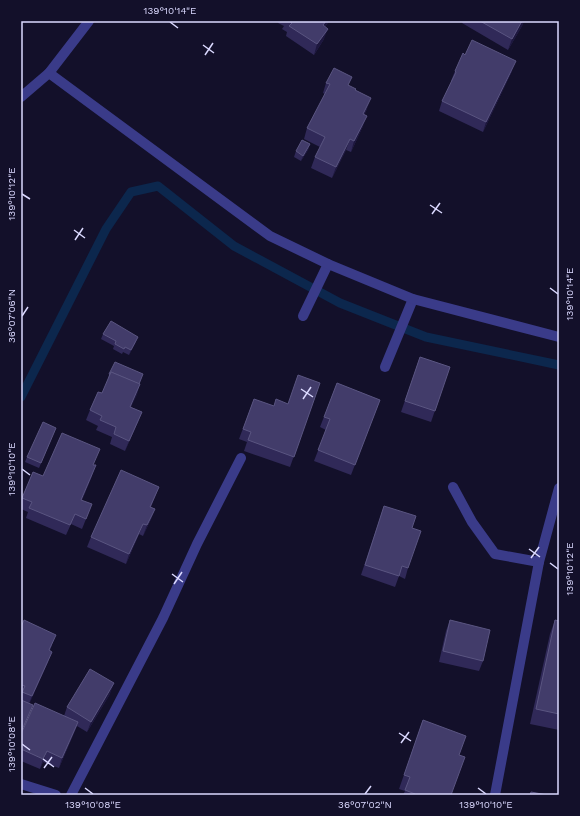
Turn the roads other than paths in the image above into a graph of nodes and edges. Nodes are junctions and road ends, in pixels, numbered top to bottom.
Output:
1 (89, 21) edge
2 (49, 73) junction
3 (21, 97) edge
4 (328, 264) junction
5 (413, 299) junction
6 (303, 316) dead end
7 (559, 337) edge
8 (385, 367) dead end
9 (241, 458) dead end
10 (452, 487) dead end
11 (559, 488) edge
12 (539, 562) junction
13 (21, 784) edge
14 (56, 795) edge
15 (71, 795) edge
16 (495, 795) edge

1 - 2 street
2 - 3 street
2 - 4 street
4 - 5 street
4 - 6 street
5 - 7 street
5 - 8 street
9 - 15 street
10 - 12 street
11 - 12 street
12 - 16 street
13 - 14 street

